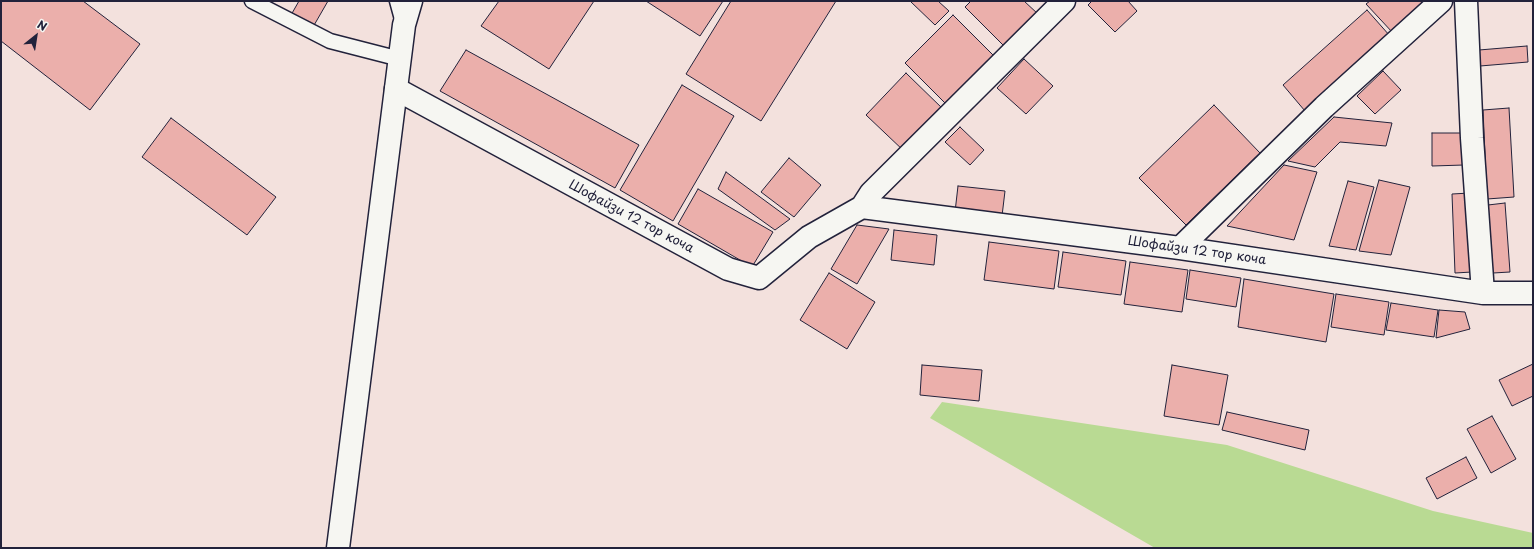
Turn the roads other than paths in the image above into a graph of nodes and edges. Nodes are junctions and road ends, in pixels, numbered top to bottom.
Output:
1 (252, 1) edge
2 (397, 1) edge
3 (410, 1) edge
4 (1064, 1) edge
5 (1441, 1) edge
6 (1466, 1) edge
7 (404, 25) junction
8 (400, 58) junction
9 (396, 89) junction
10 (862, 207) junction
11 (1180, 248) junction
12 (1483, 293) junction
13 (1533, 293) edge
14 (338, 548) edge

1 - 8 lane
2 - 7 lane
3 - 7 street
4 - 10 street, Шофайзи 12 тор коча
5 - 11 street
6 - 12 street
7 - 8 street
8 - 9 street
9 - 10 street, Шофайзи 12 тор коча
9 - 14 street
10 - 11 street, Шофайзи 12 тор коча
11 - 12 street, Шофайзи 12 тор коча
12 - 13 street, Шофайзи 12 тор коча

